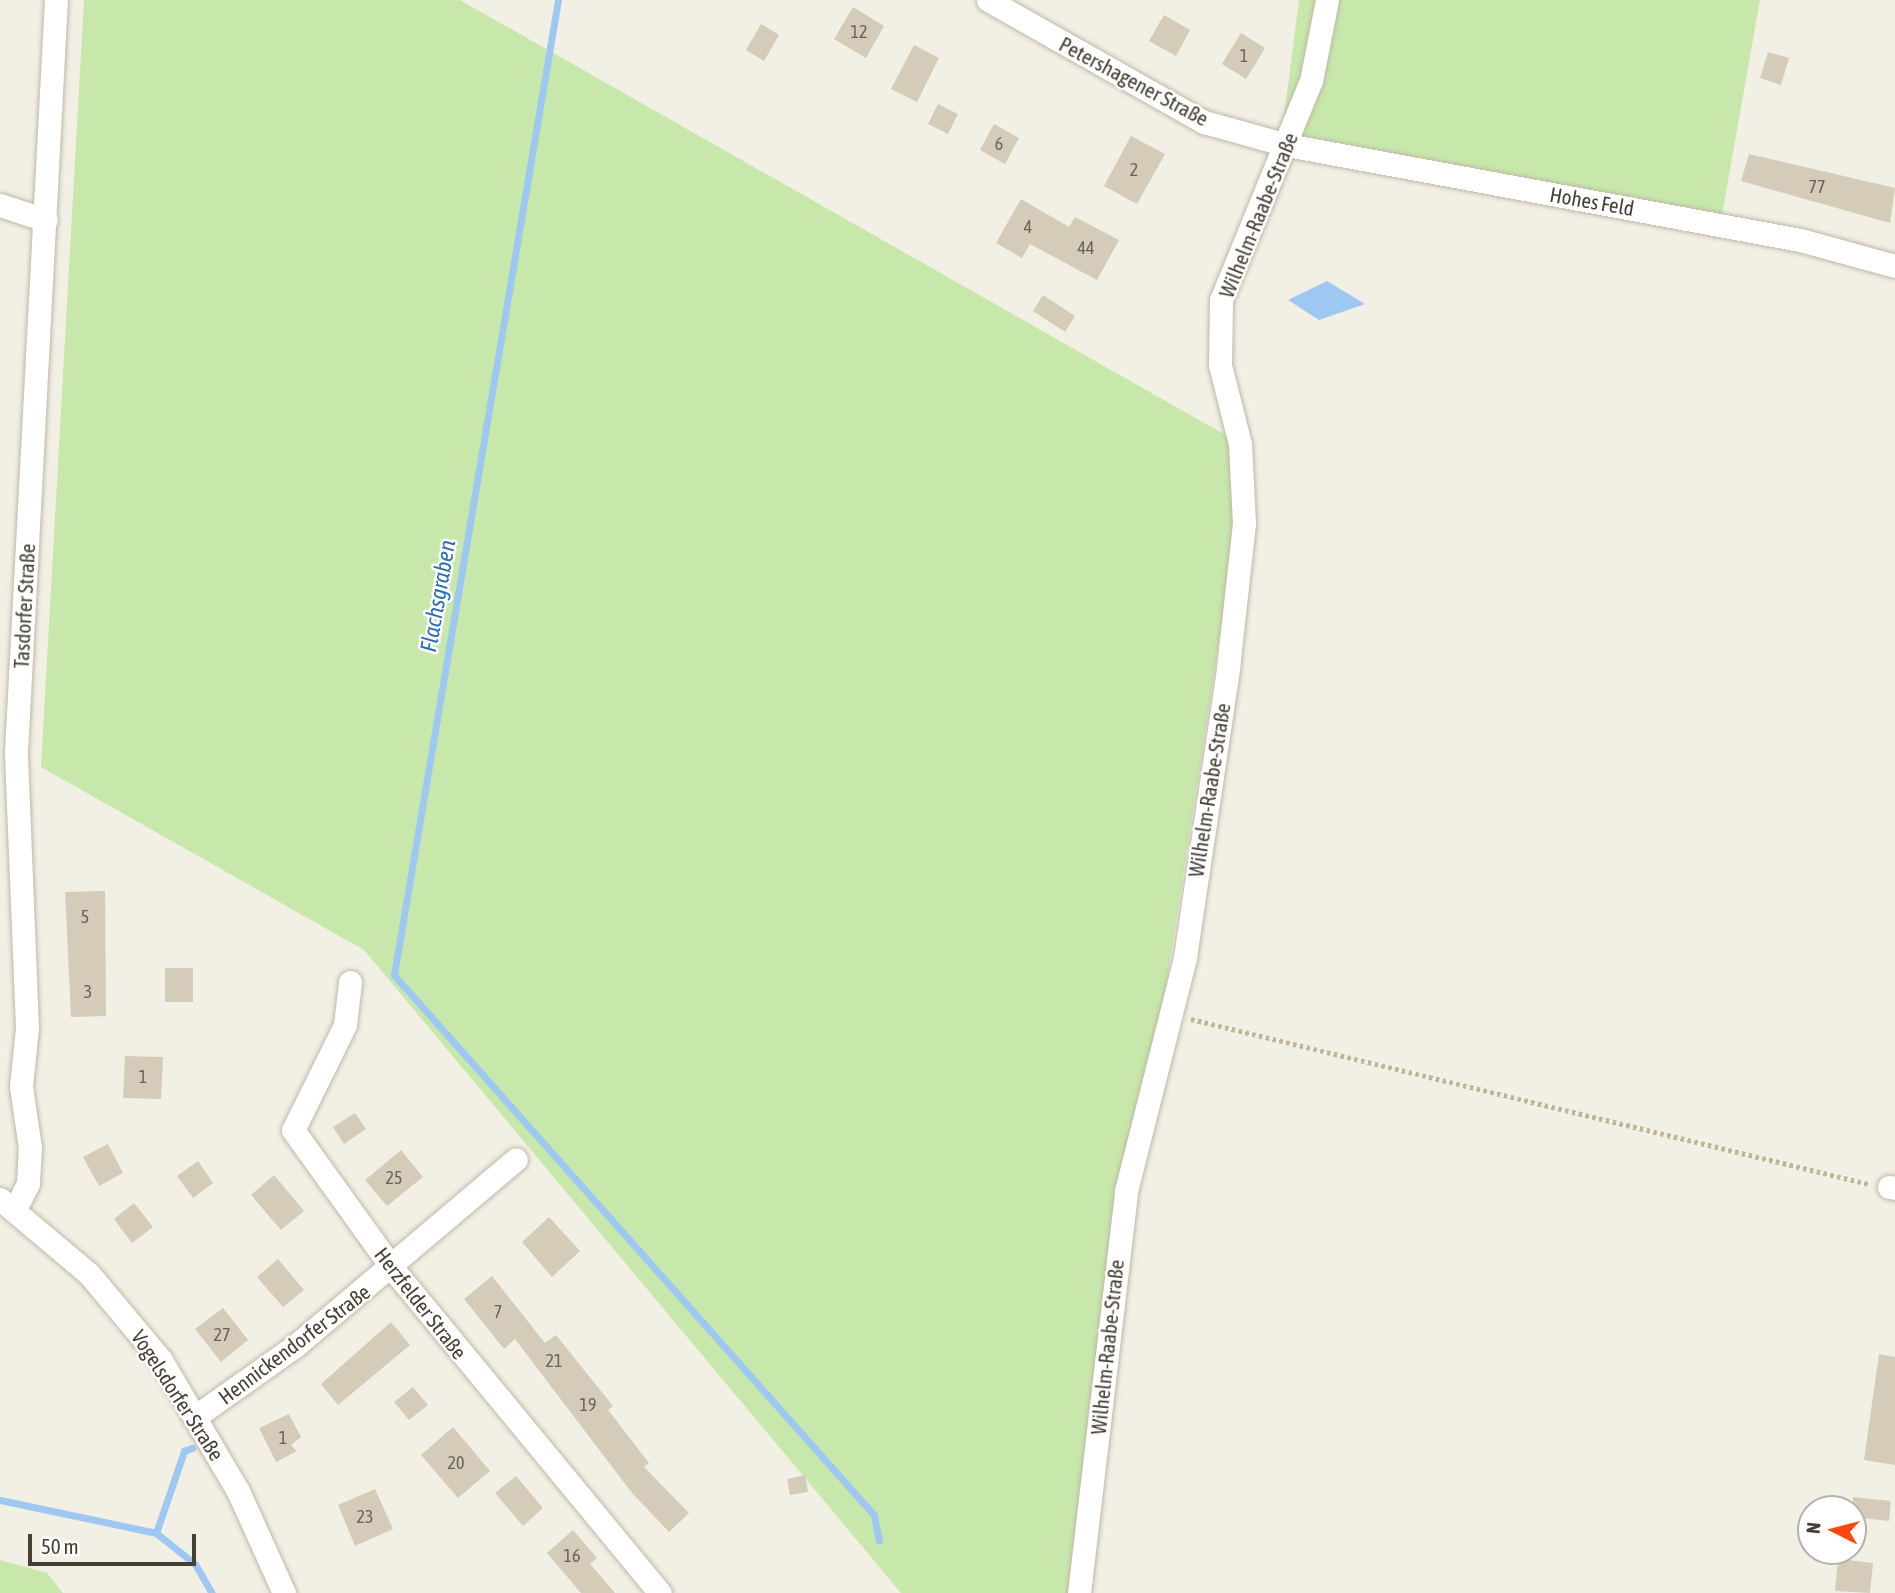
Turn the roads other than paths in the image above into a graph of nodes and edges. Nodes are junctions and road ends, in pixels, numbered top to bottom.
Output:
1 (56, 0) edge
2 (988, 0) edge
3 (1327, 0) edge
4 (1287, 145) junction
5 (0, 205) edge
6 (47, 220) junction
7 (1895, 266) edge
8 (350, 982) dead end
9 (516, 1159) dead end
10 (8, 1204) edge
11 (392, 1268) junction
12 (196, 1416) junction
13 (284, 1593) edge
14 (660, 1593) edge
15 (1079, 1593) edge

1 - 6 street, Tasdorfer Straße
2 - 4 street, Petershagener Straße
3 - 4 street, Wilhelm-Raabe-Straße
4 - 7 street, Hohes Feld
4 - 15 street, Wilhelm-Raabe-Straße
5 - 6 street
6 - 10 street, Tasdorfer Straße
8 - 11 street, Herzfelder Straße
9 - 11 street, Hennickendorfer Straße
10 - 12 street, Vogelsdorfer Straße
11 - 12 street, Hennickendorfer Straße
11 - 14 street, Herzfelder Straße
12 - 13 street, Vogelsdorfer Straße

